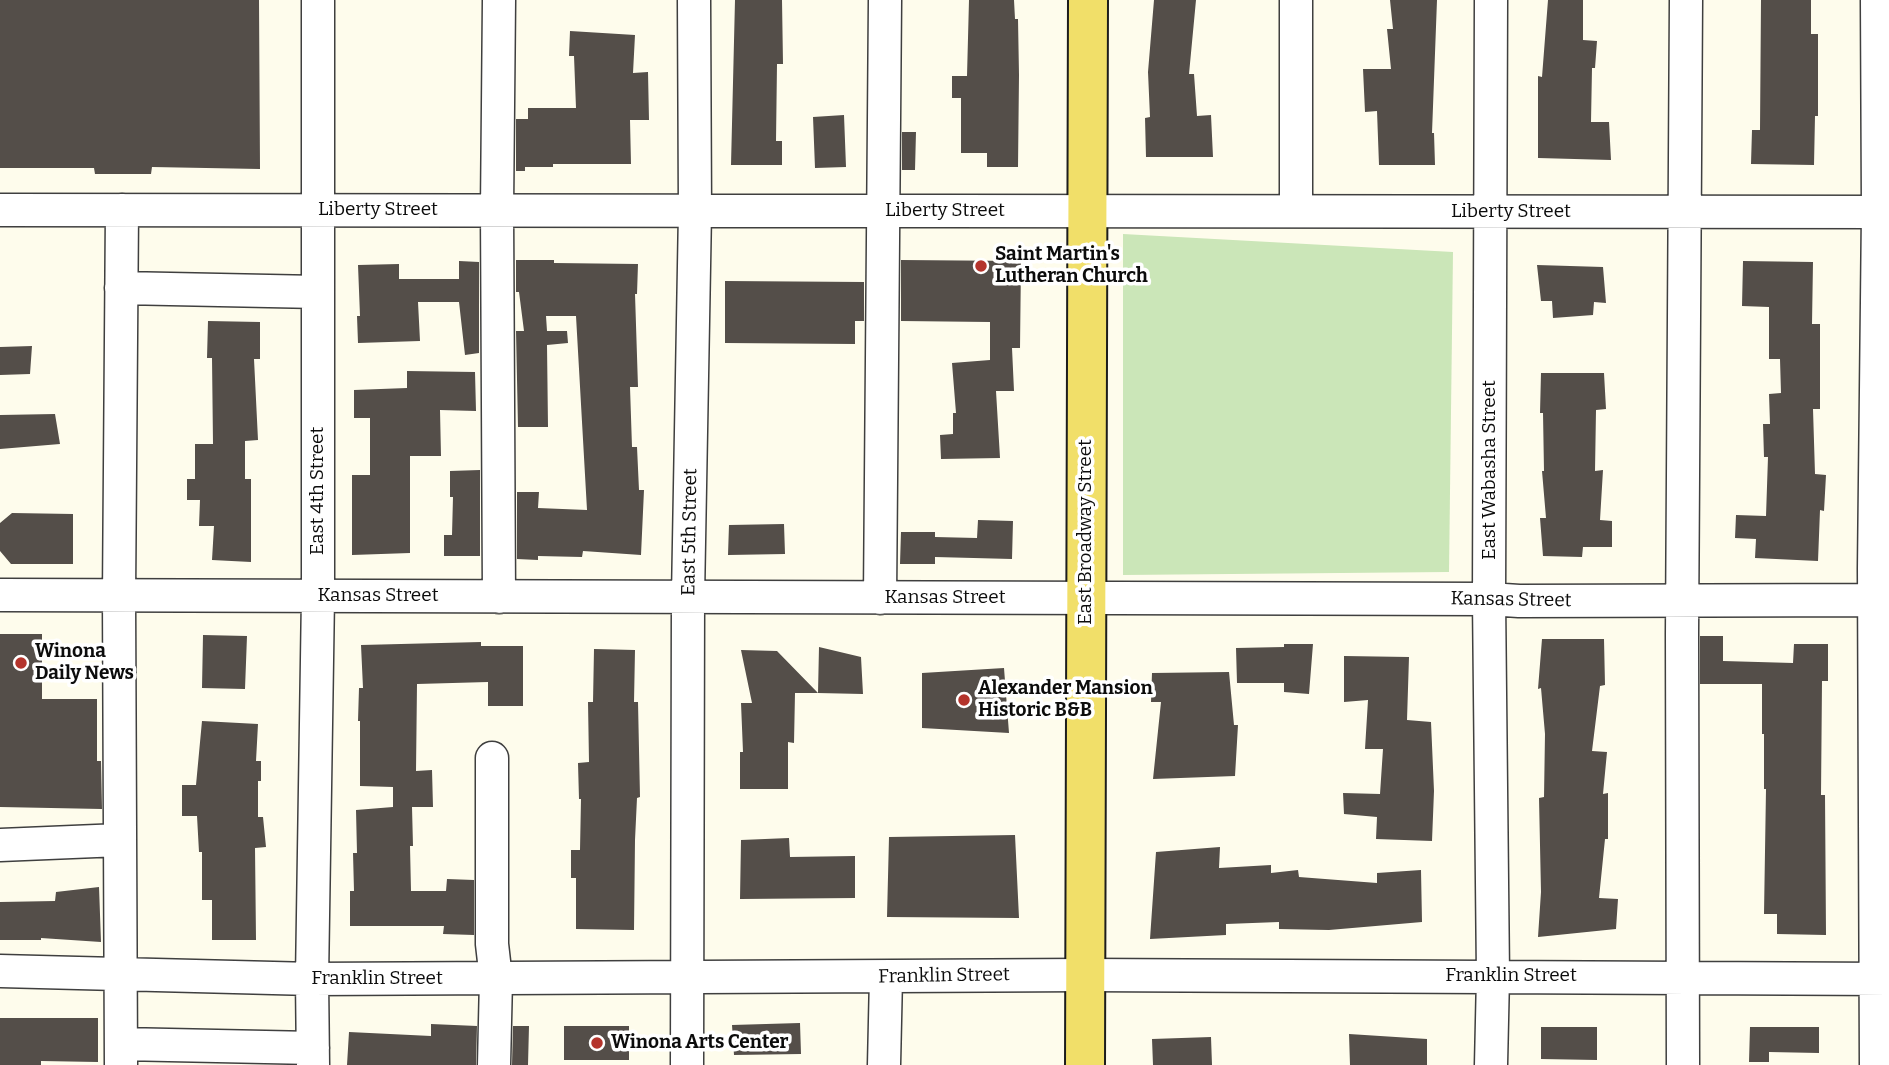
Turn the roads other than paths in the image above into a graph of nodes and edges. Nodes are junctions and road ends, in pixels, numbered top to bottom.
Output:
1 (318, 0) edge
2 (499, 0) edge
3 (694, 0) edge
4 (885, 0) edge
5 (1088, 0) edge
6 (1296, 0) edge
7 (1491, 0) edge
8 (1686, 0) edge
9 (1877, 0) edge
10 (0, 210) edge
11 (122, 210) junction
12 (318, 210) junction
13 (497, 210) junction
14 (695, 211) junction
15 (885, 211) junction
16 (1087, 211) junction
17 (1296, 211) junction
18 (1491, 211) junction
19 (1684, 212) junction
20 (1884, 212) edge
21 (121, 288) junction
22 (318, 292) junction
23 (0, 595) edge
24 (119, 596) junction
25 (318, 596) junction
26 (499, 597) junction
27 (688, 597) junction
28 (880, 598) junction
29 (1086, 598) junction
30 (1489, 599) junction
31 (1683, 600) junction
32 (1881, 601) edge
33 (492, 758) dead end
34 (120, 841) junction
35 (0, 845) edge
36 (0, 971) edge
37 (121, 974) junction
38 (1086, 975) junction
39 (1493, 976) junction
40 (886, 977) junction
41 (1683, 978) junction
42 (312, 979) junction
43 (496, 979) junction
44 (687, 979) junction
45 (1883, 979) edge
46 (121, 1055) edge
47 (313, 1056) edge
48 (494, 1065) edge
49 (687, 1065) edge
50 (884, 1065) edge
51 (1085, 1065) edge
52 (1491, 1065) edge
53 (1682, 1065) edge
54 (1876, 1065) edge

1 - 12 street, East 4th Street
2 - 13 street
3 - 14 street, East 5th Street
4 - 15 street
5 - 16 main road, East Broadway Street
6 - 17 street
7 - 18 street, East Wabasha Street
8 - 19 street
9 - 20 street
10 - 11 street, Liberty Street
11 - 12 street, Liberty Street
11 - 21 street
12 - 13 street, Liberty Street
12 - 22 street, East 4th Street
13 - 14 street, Liberty Street
13 - 26 street
14 - 15 street, Liberty Street
14 - 27 street, East 5th Street
15 - 16 street, Liberty Street
15 - 28 street
16 - 17 street, Liberty Street
16 - 29 main road, East Broadway Street
17 - 18 street, Liberty Street
18 - 19 street, Liberty Street
18 - 30 street, East Wabasha Street
19 - 20 street, Liberty Street
19 - 31 street
20 - 32 street
21 - 22 street
21 - 24 street
22 - 25 street, East 4th Street
23 - 24 street, Kansas Street
24 - 25 street, Kansas Street
24 - 34 street
25 - 26 street, Kansas Street
25 - 42 street, East 4th Street
26 - 27 street, Kansas Street
27 - 28 street, Kansas Street
27 - 44 street, East 5th Street
28 - 29 street, Kansas Street
29 - 30 street, Kansas Street
29 - 38 main road, East Broadway Street
30 - 31 street, Kansas Street
30 - 39 street, East Wabasha Street
31 - 32 street, Kansas Street
31 - 41 street
32 - 45 street
33 - 43 street
34 - 35 street
34 - 37 street
36 - 37 street, Franklin Street
37 - 42 street, Franklin Street
37 - 46 street
38 - 39 street, Franklin Street
38 - 40 street, Franklin Street
38 - 51 main road, East Broadway Street
39 - 41 street, Franklin Street
39 - 52 street, East Wabasha Street
40 - 44 street, Franklin Street
40 - 50 street
41 - 45 street, Franklin Street
41 - 53 street
42 - 43 street, Franklin Street
42 - 47 street, East 4th Street
43 - 44 street, Franklin Street
43 - 48 street
44 - 49 street, East 5th Street
45 - 54 street
46 - 47 street

